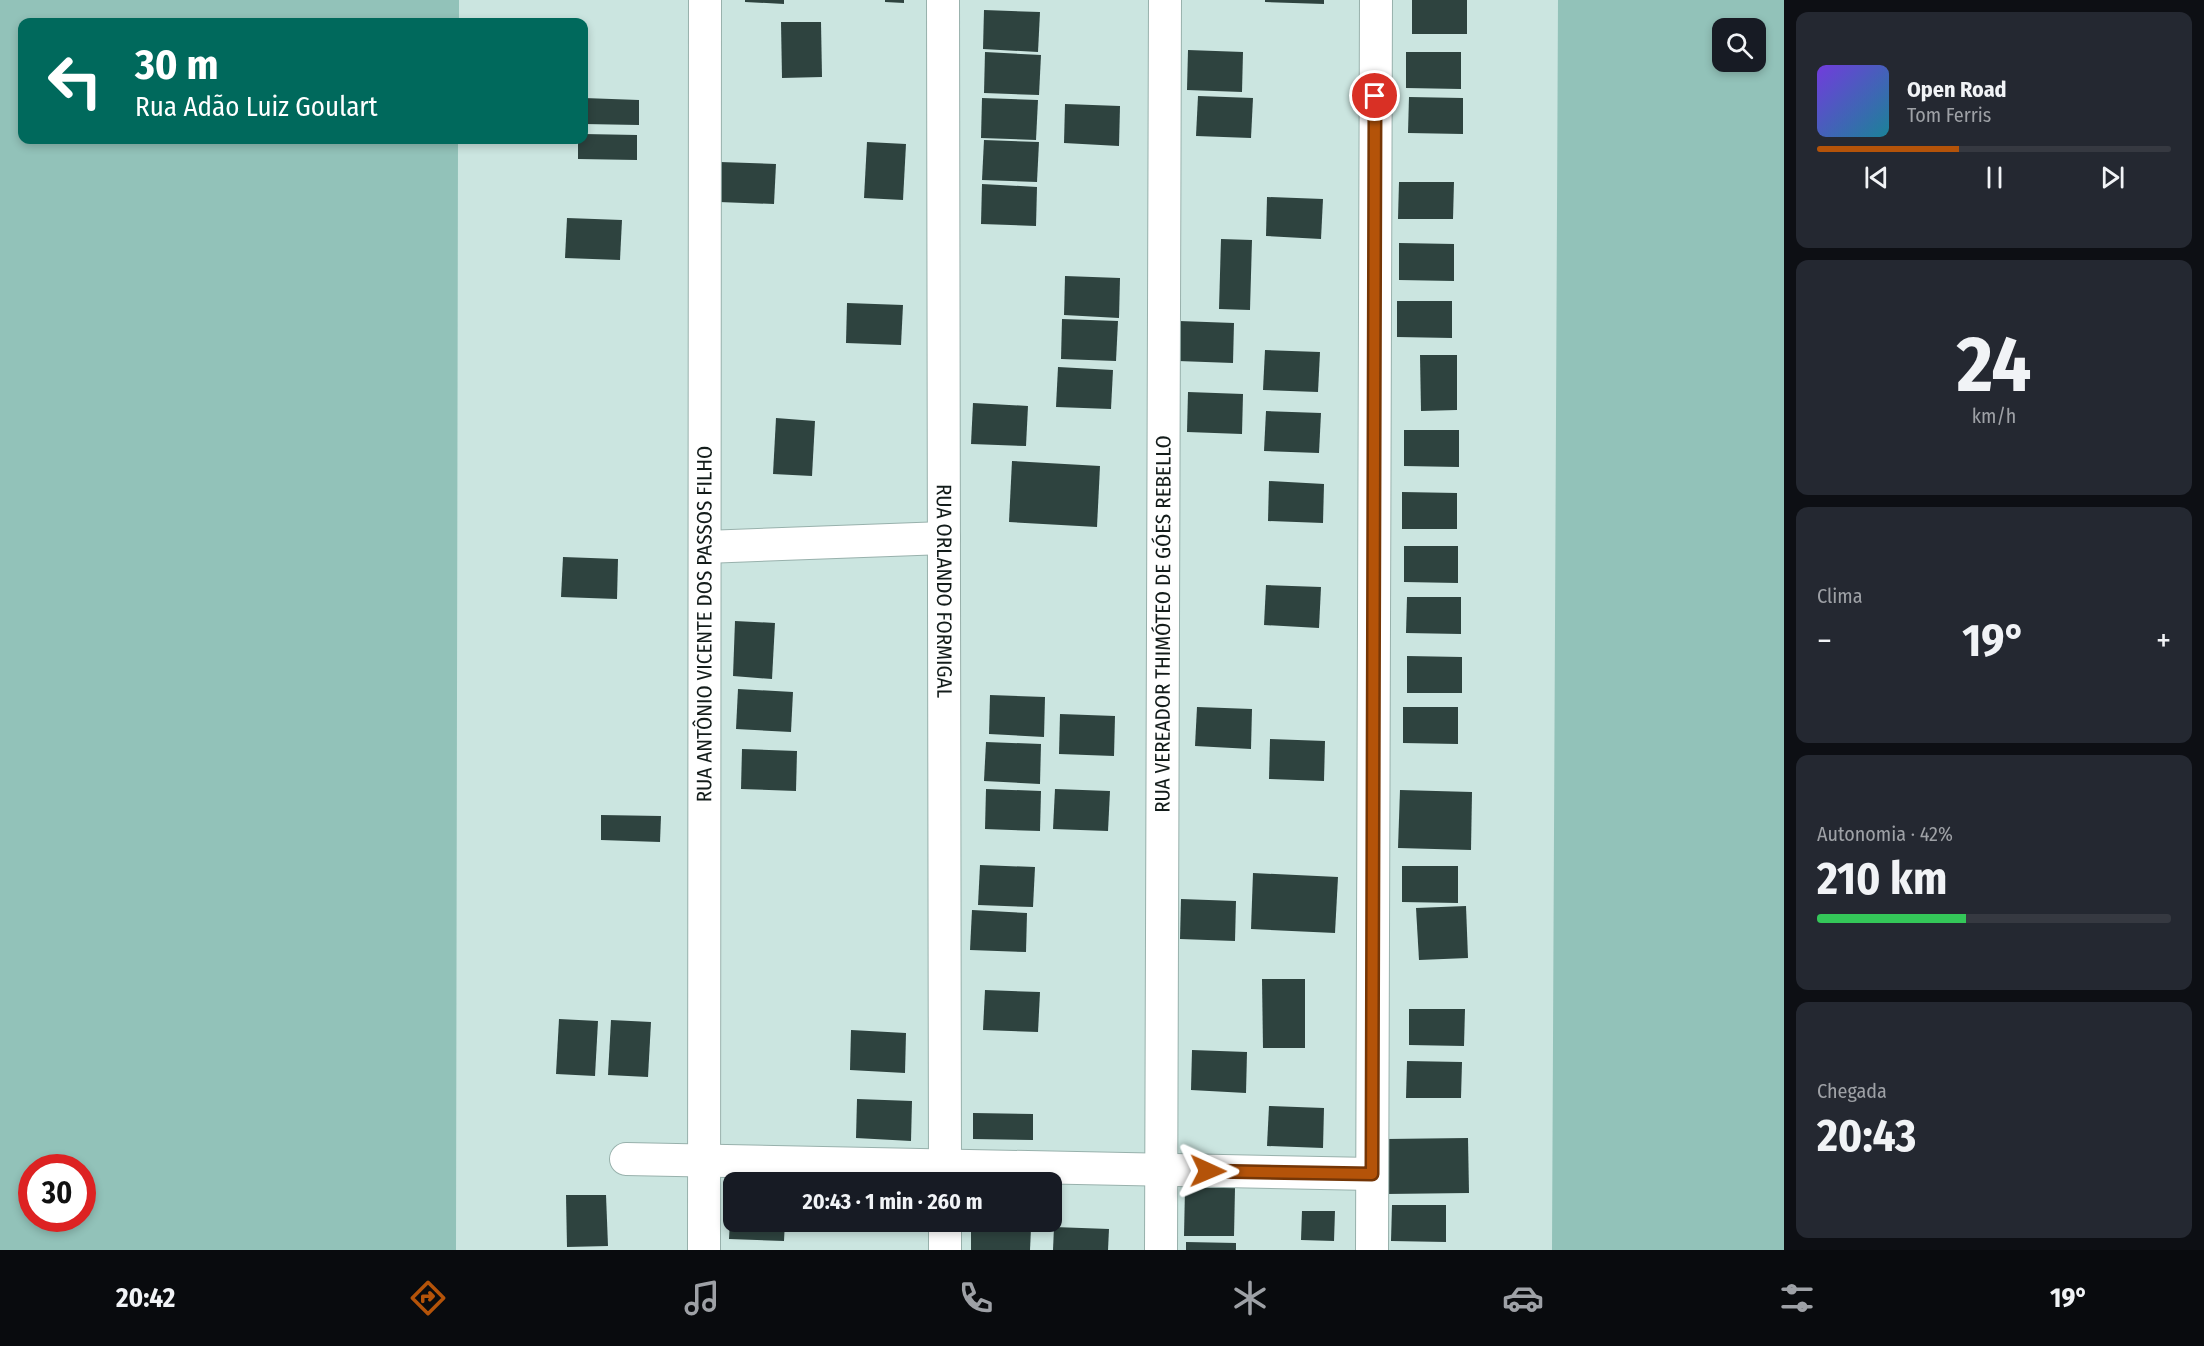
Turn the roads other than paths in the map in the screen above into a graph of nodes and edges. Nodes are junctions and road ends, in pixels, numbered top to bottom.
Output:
1 (705, 0) edge
2 (943, 0) edge
3 (1165, 0) edge
4 (1376, 0) edge
5 (944, 538) junction
6 (705, 547) junction
7 (626, 1159) dead end
8 (704, 1160) junction
9 (1161, 1170) junction
10 (911, 1172) edge
11 (945, 1172) edge
12 (1053, 1172) edge
13 (1372, 1174) junction
14 (945, 1232) edge
15 (704, 1250) edge
16 (945, 1250) edge
17 (1161, 1250) edge
18 (1372, 1250) edge

1 - 6 street, RUA ANTÔNIO VICENTE DOS PASSOS FILHO
2 - 5 street, RUA ORLANDO FORMIGAL
3 - 9 street, RUA VEREADOR THIMÓTEO DE GÓES REBELLO
4 - 13 street
5 - 6 street
5 - 11 street, RUA ORLANDO FORMIGAL
6 - 8 street, RUA ANTÔNIO VICENTE DOS PASSOS FILHO
7 - 8 street
8 - 10 street
8 - 15 street, RUA ANTÔNIO VICENTE DOS PASSOS FILHO
9 - 12 street
9 - 13 street
9 - 17 street, RUA VEREADOR THIMÓTEO DE GÓES REBELLO
13 - 18 street
14 - 16 street

